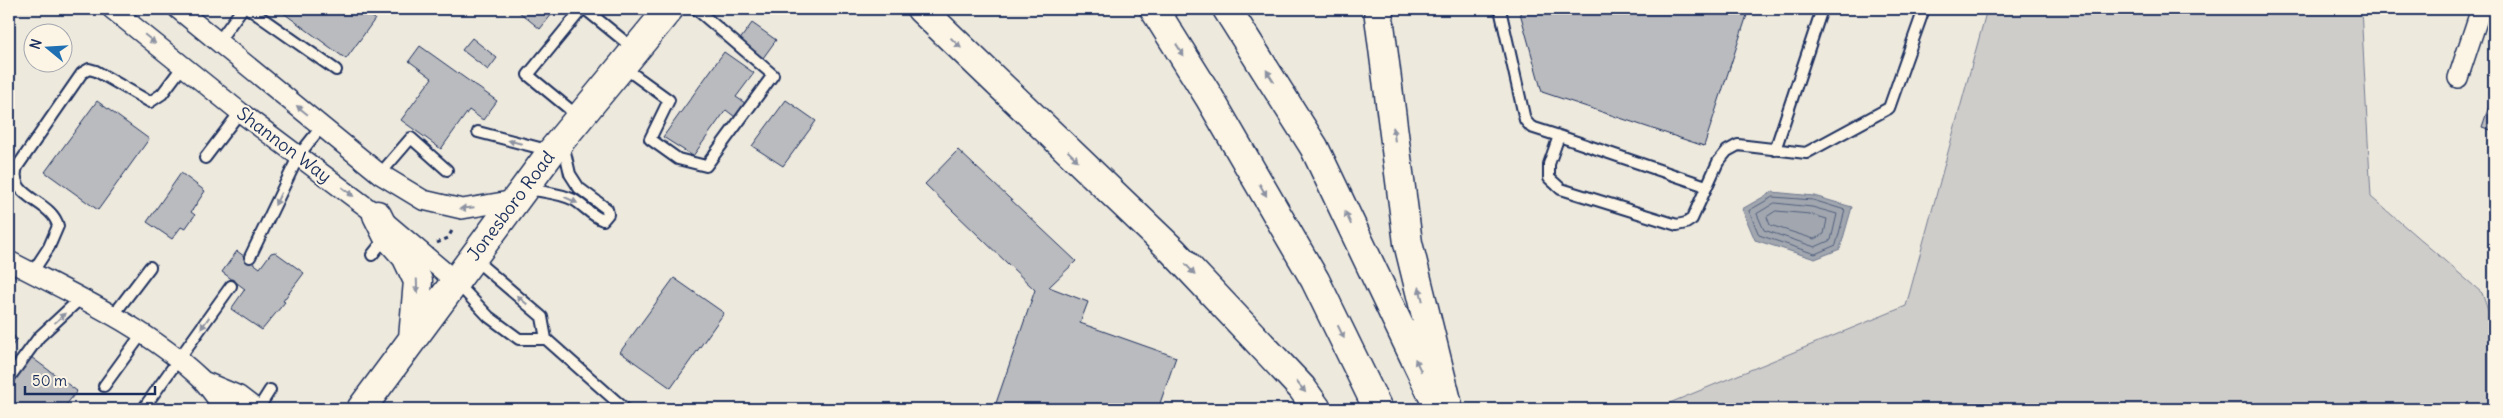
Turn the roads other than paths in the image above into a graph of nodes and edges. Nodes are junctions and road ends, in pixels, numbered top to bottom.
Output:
1 (112, 9) edge
2 (178, 9) edge
3 (242, 9) edge
4 (249, 9) edge
5 (583, 9) edge
6 (696, 9) edge
7 (922, 9) edge
8 (1154, 9) edge
9 (1227, 9) edge
10 (1378, 9) edge
11 (1500, 9) edge
12 (1822, 9) edge
13 (1924, 9) edge
14 (2481, 9) edge
15 (665, 12) edge
16 (218, 42) junction
17 (628, 58) junction
18 (183, 66) junction
19 (336, 70) dead end
20 (2458, 78) dead end
21 (240, 112) junction
22 (579, 116) junction
23 (322, 126) junction
24 (478, 132) dead end
25 (1559, 136) junction
26 (557, 145) junction
27 (1775, 150) junction
28 (300, 155) junction
29 (205, 158) dead end
30 (447, 170) dead end
31 (380, 174) junction
32 (1706, 186) junction
33 (520, 194) junction
34 (382, 233) junction
35 (472, 257) junction
36 (250, 258) dead end
37 (9, 261) edge
38 (150, 267) dead end
39 (32, 273) junction
40 (455, 281) junction
41 (231, 286) dead end
42 (81, 298) junction
43 (112, 316) junction
44 (141, 335) junction
45 (413, 338) junction
46 (546, 339) junction
47 (179, 360) junction
48 (9, 378) edge
49 (202, 380) junction
50 (104, 386) dead end
51 (270, 390) dead end
52 (143, 409) edge
53 (224, 409) edge
54 (257, 409) edge
55 (361, 409) edge
56 (625, 409) edge
57 (1317, 409) edge
58 (1378, 409) edge
59 (1438, 409) edge
60 (1450, 409) edge

1 -> 18 street, Shannon Way
2 - 16 street, Shannon Way
3 - 16 lane
4 - 19 lane
5 - 17 lane
5 - 22 lane
6 - 17 lane
7 -> 57 main road
8 -> 58 main road
59 -> 9 main road
60 -> 10 main road
11 - 25 lane
12 - 27 lane
13 - 27 lane
14 - 20 street
15 - 17 main road, Jonesboro Road
23 -> 16 street, Shannon Way
17 - 22 main road, Jonesboro Road
18 - 21 street, Shannon Way
18 - 39 lane
21 - 28 street, Shannon Way
21 - 29 lane
22 - 26 main road, Jonesboro Road
23 - 28 lane
23 - 31 street, Shannon Way
26 -> 24 lane
25 - 32 lane
25 - 32 lane
26 - 33 main road, Jonesboro Road
33 -> 26 lane
27 - 32 lane
28 -> 34 street, Shannon Way
28 -> 36 lane
30 - 31 lane
33 -> 31 street, Shannon Way
33 - 35 main road, Jonesboro Road
34 - 40 street, Shannon Way
34 -> 45 main road
35 - 40 main road, Jonesboro Road
46 -> 35 lane
37 - 39 street
38 - 43 lane
39 - 42 street
40 - 45 main road, Jonesboro Road
40 - 46 lane
41 -> 47 lane
42 - 43 street
48 -> 42 lane
43 - 44 street
44 - 47 street
44 - 50 lane
45 - 55 main road, Jonesboro Road
46 - 56 lane
47 - 49 street
47 - 52 lane
49 - 53 street
49 - 54 street
51 - 54 lane

